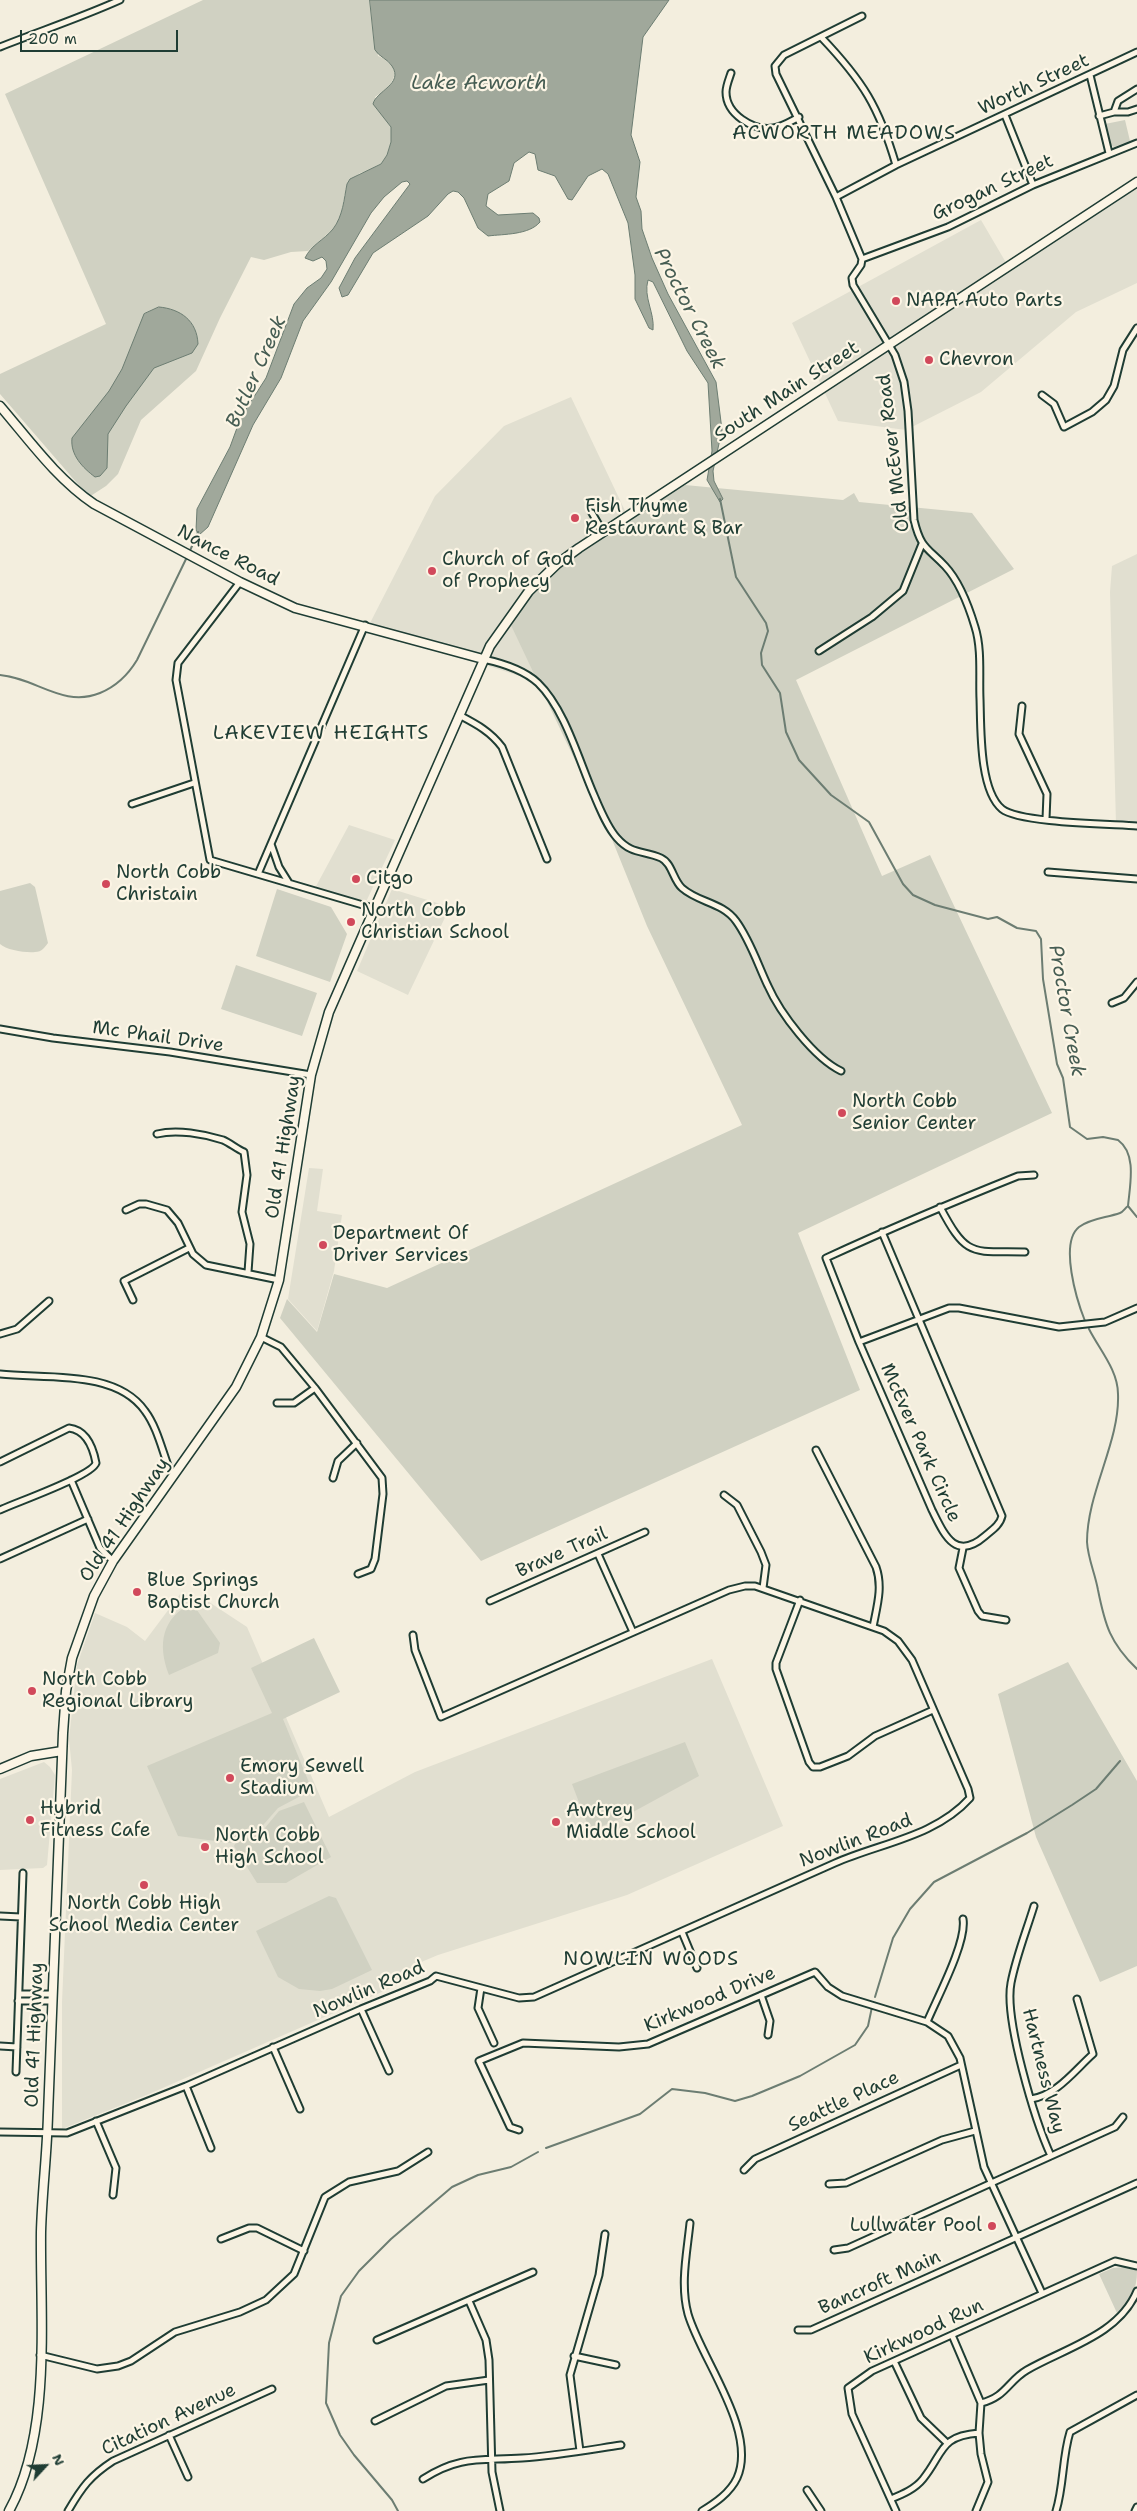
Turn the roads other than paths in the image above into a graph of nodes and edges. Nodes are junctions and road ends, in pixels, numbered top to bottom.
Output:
1 (120, 0) edge
2 (862, 16) dead end
3 (821, 37) junction
4 (0, 47) edge
5 (1137, 52) edge
6 (731, 73) dead end
7 (1090, 75) junction
8 (1137, 89) edge
9 (1137, 110) edge
10 (1114, 112) junction
11 (1004, 115) junction
12 (1099, 116) junction
13 (799, 117) junction
14 (1137, 143) edge
15 (1109, 153) junction
16 (896, 165) junction
17 (1137, 182) edge
18 (1033, 185) junction
19 (836, 198) junction
20 (862, 259) junction
21 (1137, 328) edge
22 (889, 345) junction
23 (1042, 394) dead end
24 (0, 406) edge
25 (592, 513) dead end
26 (603, 532) junction
27 (922, 544) junction
28 (240, 582) junction
29 (365, 625) junction
30 (819, 651) dead end
31 (483, 659) junction
32 (1022, 706) dead end
33 (459, 715) junction
34 (194, 783) junction
35 (132, 804) dead end
36 (1046, 818) junction
37 (1137, 826) edge
38 (271, 843) junction
39 (547, 859) dead end
40 (1048, 872) dead end
41 (258, 874) junction
42 (1137, 879) edge
43 (290, 883) junction
44 (373, 908) junction
45 (1137, 982) edge
46 (1112, 1003) dead end
47 (0, 1029) edge
48 (842, 1071) dead end
49 (311, 1075) junction
50 (158, 1134) dead end
51 (1034, 1175) dead end
52 (940, 1207) junction
53 (126, 1210) dead end
54 (882, 1232) junction
55 (190, 1248) junction
56 (1025, 1252) dead end
57 (248, 1272) junction
58 (279, 1280) junction
59 (133, 1300) dead end
60 (49, 1301) dead end
61 (1137, 1308) edge
62 (919, 1319) junction
63 (0, 1334) edge
64 (261, 1337) junction
65 (859, 1342) junction
66 (0, 1374) edge
67 (315, 1388) junction
68 (277, 1403) dead end
69 (357, 1443) junction
70 (816, 1450) dead end
71 (0, 1462) edge
72 (175, 1474) junction
73 (333, 1478) dead end
74 (71, 1480) junction
75 (724, 1495) dead end
76 (0, 1510) edge
77 (88, 1519) junction
78 (645, 1532) dead end
79 (963, 1548) junction
80 (598, 1554) junction
81 (0, 1560) edge
82 (113, 1561) junction
83 (358, 1574) dead end
84 (763, 1588) junction
85 (490, 1600) dead end
86 (800, 1600) junction
87 (1006, 1620) dead end
88 (873, 1627) junction
89 (633, 1632) junction
90 (413, 1635) dead end
91 (933, 1710) junction
92 (62, 1751) junction
93 (0, 1768) edge
94 (23, 1873) dead end
95 (1034, 1906) dead end
96 (0, 1916) edge
97 (21, 1917) junction
98 (963, 1920) dead end
99 (682, 1932) junction
100 (697, 1968) dead end
101 (481, 1988) junction
102 (18, 1994) junction
103 (761, 1995) junction
104 (52, 1997) junction
105 (1077, 1999) dead end
106 (18, 2001) junction
107 (361, 2009) junction
108 (927, 2022) junction
109 (768, 2035) dead end
110 (494, 2043) dead end
111 (0, 2046) edge
112 (17, 2047) junction
113 (274, 2047) junction
114 (961, 2065) junction
115 (389, 2071) dead end
116 (16, 2072) dead end
117 (186, 2086) junction
118 (1031, 2099) junction
119 (300, 2109) dead end
120 (1123, 2117) dead end
121 (96, 2120) junction
122 (519, 2130) dead end
123 (975, 2131) junction
124 (0, 2132) edge
125 (47, 2134) junction
126 (211, 2148) dead end
127 (428, 2152) dead end
128 (1051, 2156) junction
129 (744, 2170) dead end
130 (992, 2183) junction
131 (1137, 2183) edge
132 (829, 2184) dead end
133 (113, 2195) dead end
134 (690, 2223) dead end
135 (605, 2234) dead end
136 (1018, 2237) junction
137 (221, 2239) dead end
138 (834, 2250) dead end
139 (304, 2251) junction
140 (1137, 2266) edge
141 (533, 2272) dead end
142 (1137, 2291) edge
143 (1042, 2293) junction
144 (469, 2301) junction
145 (798, 2330) dead end
146 (952, 2335) junction
147 (377, 2340) dead end
148 (40, 2355) junction
149 (574, 2356) junction
150 (894, 2361) junction
151 (616, 2365) dead end
152 (490, 2380) junction
153 (272, 2389) dead end
154 (1137, 2395) edge
155 (981, 2403) junction
156 (375, 2421) dead end
157 (979, 2433) junction
158 (169, 2435) junction
159 (946, 2442) junction
160 (621, 2444) dead end
161 (580, 2451) junction
162 (493, 2459) junction
163 (188, 2478) dead end
164 (423, 2479) dead end
165 (807, 2490) dead end
166 (891, 2499) junction
167 (1137, 2507) edge
168 (9, 2511) edge
169 (68, 2511) edge
170 (500, 2511) edge
171 (702, 2511) edge
172 (821, 2511) edge
173 (896, 2511) edge
174 (976, 2511) edge
175 (1056, 2511) edge
176 (1135, 2511) edge

1 - 4 street
2 - 3 street
3 - 13 street
3 - 16 street
5 - 7 street, Worth Street
6 - 13 street
7 - 11 street, Worth Street
7 - 12 street
8 - 10 street
9 - 10 street
10 - 12 street
11 - 16 street, Worth Street
11 - 18 street
12 - 15 street
13 - 19 street
14 - 15 street, Grogan Street
15 - 18 street, Grogan Street
16 - 19 street, Worth Street
17 - 22 main road, South Main Street
18 - 20 street, Grogan Street
19 - 20 street
20 - 22 street, Old McEver Road
21 - 23 street
22 - 26 main road, South Main Street
22 - 27 street, Old McEver Road
24 - 28 main road, Nance Road
25 - 26 street
26 - 31 main road, South Main Street
27 - 30 street
27 - 36 street, Old McEver Road
28 - 29 main road, Nance Road
28 - 34 street
29 - 31 main road, Nance Road
29 - 38 street
31 - 33 main road, Old 41 Highway
31 - 48 street
32 - 36 street
33 - 39 street
33 - 44 main road, Old 41 Highway
34 - 35 street
34 - 41 street
36 - 37 street, Old McEver Road
38 - 41 street
38 - 43 street
40 - 42 street
41 - 43 street
43 - 44 street
44 - 49 main road, Old 41 Highway
45 - 46 street
47 - 49 street, Mc Phail Drive
49 - 58 main road, Old 41 Highway
50 - 57 street
51 - 52 street, McEver Park Circle
52 - 54 street, McEver Park Circle
52 - 56 street
53 - 55 street
54 - 62 street, McEver Park Circle
54 - 65 street, McEver Park Circle
55 - 57 street
55 - 59 street
57 - 58 street
58 - 64 main road, Old 41 Highway
60 - 63 street
61 - 62 street
62 - 65 street
62 - 79 street, McEver Park Circle
64 - 67 street
64 - 72 main road, Old 41 Highway
65 - 79 street, McEver Park Circle
66 - 72 street
67 - 68 street
67 - 69 street
69 - 73 street
69 - 83 street
70 - 88 street
71 - 74 street
72 - 82 main road, Old 41 Highway
74 - 76 street
74 - 77 street
75 - 84 street
77 - 81 street
77 - 82 street
78 - 80 street, Brave Trail
79 - 87 street
80 - 85 street, Brave Trail
80 - 89 street
82 - 92 main road, Old 41 Highway
84 - 86 street, Nowlin Road
84 - 89 street, Nowlin Road
86 - 88 street, Nowlin Road
86 - 91 street
88 - 91 street, Nowlin Road
89 - 90 street, Nowlin Road
91 - 99 street, Nowlin Road
92 - 93 main road
92 - 104 main road, Old 41 Highway
94 - 97 street
95 - 118 street, Hartness Way
96 - 97 street
97 - 102 street
98 - 108 street
99 - 100 street
99 - 101 street, Nowlin Road
101 - 107 street, Nowlin Road
101 - 110 street
102 - 104 street
102 - 106 street
103 - 108 street, Kirkwood Drive
103 - 109 street
103 - 122 street, Kirkwood Drive
104 - 106 street
104 - 125 main road, Old 41 Highway
105 - 118 street
106 - 112 street
107 - 113 street, Nowlin Road
107 - 115 street
108 - 114 street
111 - 112 street
112 - 116 street
113 - 117 street, Nowlin Road
113 - 119 street
114 - 123 street
114 - 129 street, Seattle Place
117 - 121 street, Nowlin Road
117 - 126 street
118 - 128 street, Hartness Way
120 - 128 street
121 - 125 street, Nowlin Road
121 - 133 street
123 - 130 street
123 - 132 street
124 - 125 street, Nowlin Road
125 - 148 main road, Old 41 Highway
127 - 139 street
128 - 130 street
130 - 136 street
130 - 138 street
131 - 136 street, Bancroft Main
134 - 171 street
135 - 149 street
136 - 143 street
136 - 145 street, Bancroft Main
137 - 139 street
139 - 148 street
140 - 143 street, Kirkwood Run
141 - 144 street
142 - 155 street
143 - 146 street, Kirkwood Run
144 - 147 street
144 - 152 street
146 - 150 street, Kirkwood Run
146 - 155 street
148 - 168 main road, Old 41 Highway
149 - 151 street
149 - 161 street
150 - 159 street
150 - 166 street, Kirkwood Run
152 - 156 street
152 - 162 street
153 - 158 street, Citation Avenue
154 - 175 street
155 - 157 street
157 - 159 street
157 - 174 street
158 - 163 street
158 - 169 street, Citation Avenue
159 - 166 street
160 - 161 street
161 - 162 street
162 - 164 street
162 - 170 street
165 - 172 street
166 - 173 street, Kirkwood Run
167 - 176 street

